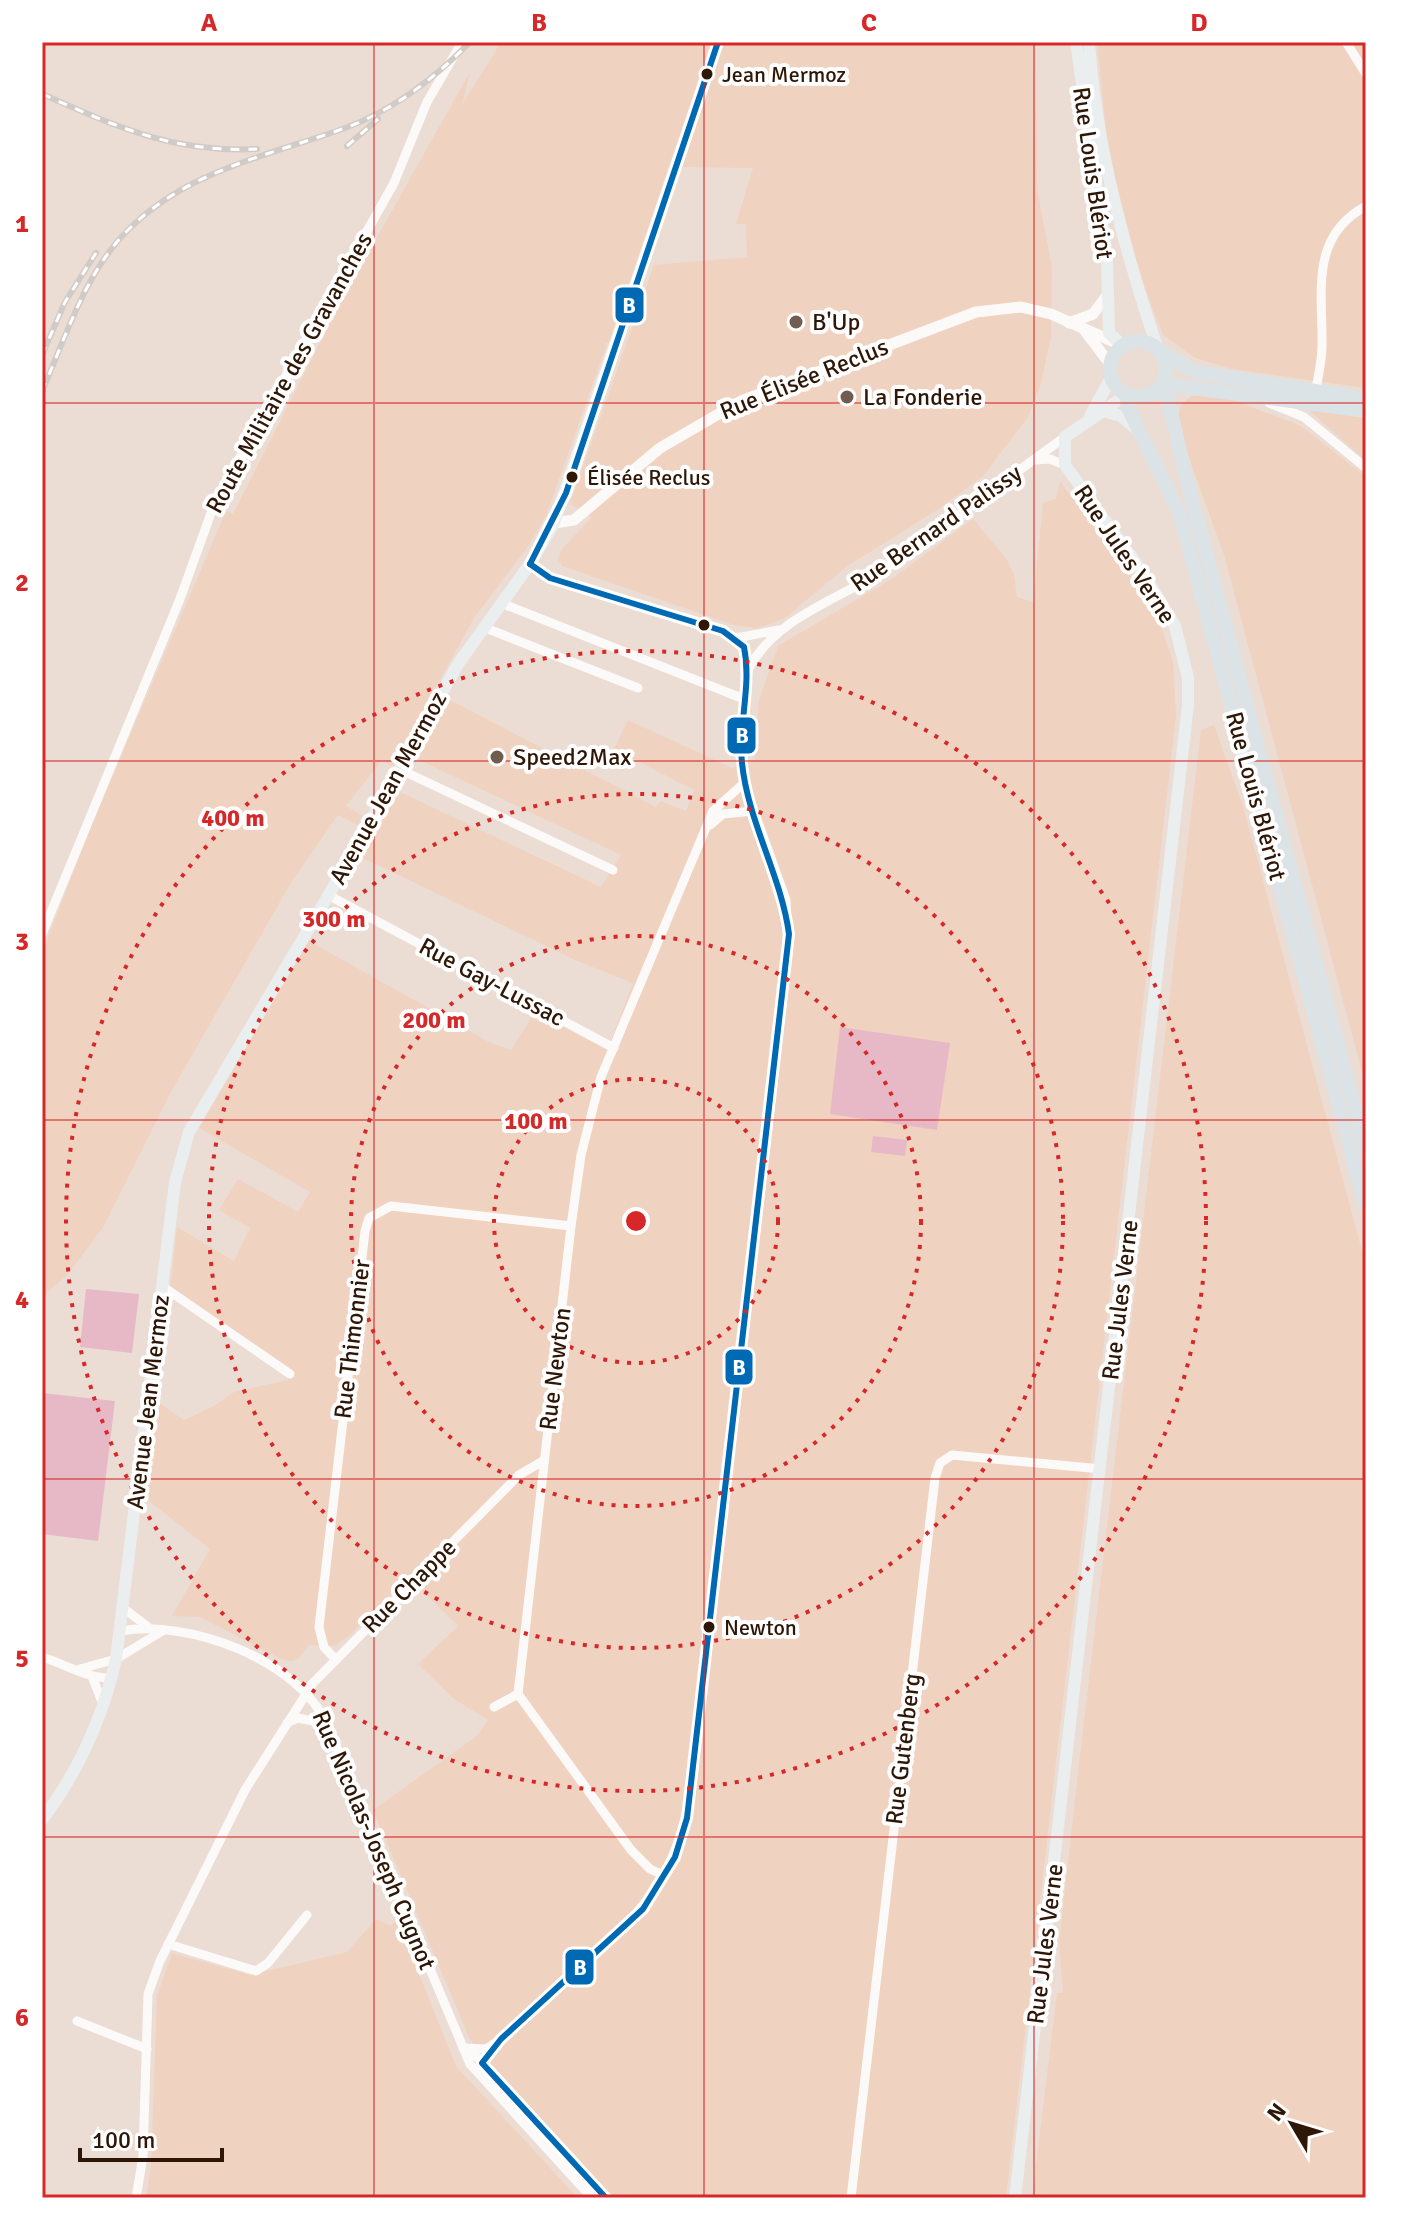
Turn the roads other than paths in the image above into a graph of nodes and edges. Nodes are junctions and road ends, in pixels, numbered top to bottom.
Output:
1 (462, 42) edge
2 (718, 42) edge
3 (1076, 42) edge
4 (1089, 42) edge
5 (1346, 42) edge
6 (1366, 74) edge
7 (1366, 206) edge
8 (1108, 294) junction
9 (1069, 323) junction
10 (1082, 327) junction
11 (1121, 346) junction
12 (1159, 350) junction
13 (1111, 371) junction
14 (1160, 387) junction
15 (1212, 388) junction
16 (1316, 390) junction
17 (1126, 395) junction
18 (1366, 399) edge
19 (1103, 411) junction
20 (1366, 411) edge
21 (1088, 419) junction
22 (1065, 437) junction
23 (1144, 437) junction
24 (1032, 460) junction
25 (1065, 465) junction
26 (1366, 468) edge
27 (1189, 489) junction
28 (554, 523) junction
29 (530, 564) junction
30 (501, 603) junction
31 (483, 627) junction
32 (779, 630) junction
33 (736, 638) junction
34 (748, 671) junction
35 (638, 688) dead end
36 (744, 699) junction
37 (399, 769) junction
38 (744, 783) junction
39 (753, 811) junction
40 (705, 831) junction
41 (613, 870) dead end
42 (328, 895) junction
43 (42, 934) edge
44 (614, 1048) junction
45 (1366, 1150) edge
46 (1366, 1207) edge
47 (571, 1226) junction
48 (162, 1286) junction
49 (290, 1374) dead end
50 (543, 1461) junction
51 (1101, 1469) junction
52 (123, 1608) junction
53 (147, 1626) junction
54 (164, 1630) junction
55 (121, 1631) junction
56 (42, 1657) edge
57 (116, 1659) junction
58 (336, 1660) junction
59 (80, 1669) junction
60 (112, 1678) junction
61 (93, 1679) junction
62 (307, 1692) junction
63 (518, 1694) junction
64 (103, 1704) junction
65 (494, 1707) dead end
66 (287, 1723) junction
67 (327, 1724) junction
68 (42, 1820) edge
69 (665, 1876) junction
70 (307, 1915) dead end
71 (168, 1944) junction
72 (77, 2021) dead end
73 (501, 2039) junction
74 (463, 2048) junction
75 (147, 2049) junction
76 (482, 2063) junction
77 (136, 2198) edge
78 (592, 2198) edge
79 (606, 2198) edge
80 (851, 2198) edge
81 (1015, 2198) edge

1 - 43 street, Route Militaire des Gravanches
2 - 28 main road, Avenue Jean Mermoz
3 - 8 main road, Rue Louis Blériot
4 - 12 main road, Rue Louis Blériot
5 - 6 street
7 - 16 street
8 - 9 street
8 - 11 main road, Rue Louis Blériot
9 - 10 street, Rue Élisée Reclus
9 - 28 street, Rue Élisée Reclus
10 - 11 street, Rue Élisée Reclus
10 - 13 street
11 - 12 main road
11 - 13 main road
12 - 14 main road
12 - 16 main road
13 - 17 main road
13 - 21 main road, Rue Bernard Palissy
14 - 15 main road
14 - 17 main road
14 - 27 main road, Rue Louis Blériot
15 - 20 main road
15 - 26 street
15 - 27 main road
16 - 18 main road
17 - 19 main road, Rue Bernard Palissy
17 - 23 main road, Rue Louis Blériot
19 - 21 main road, Rue Bernard Palissy
19 - 23 main road
21 - 22 main road, Rue Bernard Palissy
22 - 24 street, Rue Bernard Palissy
22 - 25 main road, Rue Jules Verne
23 - 46 main road, Rue Louis Blériot
24 - 25 street
24 - 32 street, Rue Bernard Palissy
25 - 51 main road, Rue Jules Verne
27 - 45 main road, Rue Louis Blériot
28 - 29 main road, Avenue Jean Mermoz
29 - 30 main road, Avenue Jean Mermoz
29 - 33 street, Rue Bernard Palissy
30 - 31 main road, Avenue Jean Mermoz
30 - 36 street
31 - 35 street
31 - 37 main road, Avenue Jean Mermoz
32 - 33 street, Rue Bernard Palissy
32 - 34 street, Rue Bernard Palissy
33 - 34 street
34 - 36 street
36 - 38 street
37 - 41 street
37 - 42 main road, Avenue Jean Mermoz
38 - 39 street
38 - 40 street, Rue Newton
39 - 40 street
39 - 69 street
40 - 44 street, Rue Newton
42 - 44 street, Rue Gay-Lussac
42 - 48 main road, Avenue Jean Mermoz
44 - 47 street, Rue Newton
47 - 50 street, Rue Newton
47 - 58 street, Rue Thimonnier
48 - 49 street
48 - 52 main road, Avenue Jean Mermoz
50 - 58 street, Rue Chappe
50 - 63 street, Rue Newton
51 - 80 street, Rue Gutenberg
51 - 81 main road, Rue Jules Verne
52 - 53 street, Rue Nicolas-Joseph Cugnot
52 - 55 main road, Avenue Jean Mermoz
53 - 54 street, Rue Nicolas-Joseph Cugnot
53 - 55 street, Rue Nicolas-Joseph Cugnot
54 - 57 street
54 - 62 street, Rue Nicolas-Joseph Cugnot
55 - 57 main road, Avenue Jean Mermoz
56 - 59 street
57 - 59 street
57 - 60 main road, Avenue Jean Mermoz
58 - 62 street, Rue Chappe
59 - 61 street
60 - 61 street
60 - 64 main road, Avenue Jean Mermoz
61 - 64 street
62 - 66 street, Rue Chappe
62 - 67 street, Rue Nicolas-Joseph Cugnot
63 - 65 street
63 - 69 street
64 - 68 main road, Avenue Jean Mermoz
66 - 67 street
66 - 71 street, Rue Chappe
67 - 74 street, Rue Nicolas-Joseph Cugnot
69 - 73 street
70 - 71 street
71 - 75 street, Rue Chappe
72 - 75 street
73 - 74 street
73 - 76 street
74 - 76 street, Rue Nicolas-Joseph Cugnot
74 - 78 street, Rue Nicolas-Joseph Cugnot
75 - 77 street, Rue Chappe
76 - 79 street, Rue Nicolas-Joseph Cugnot

